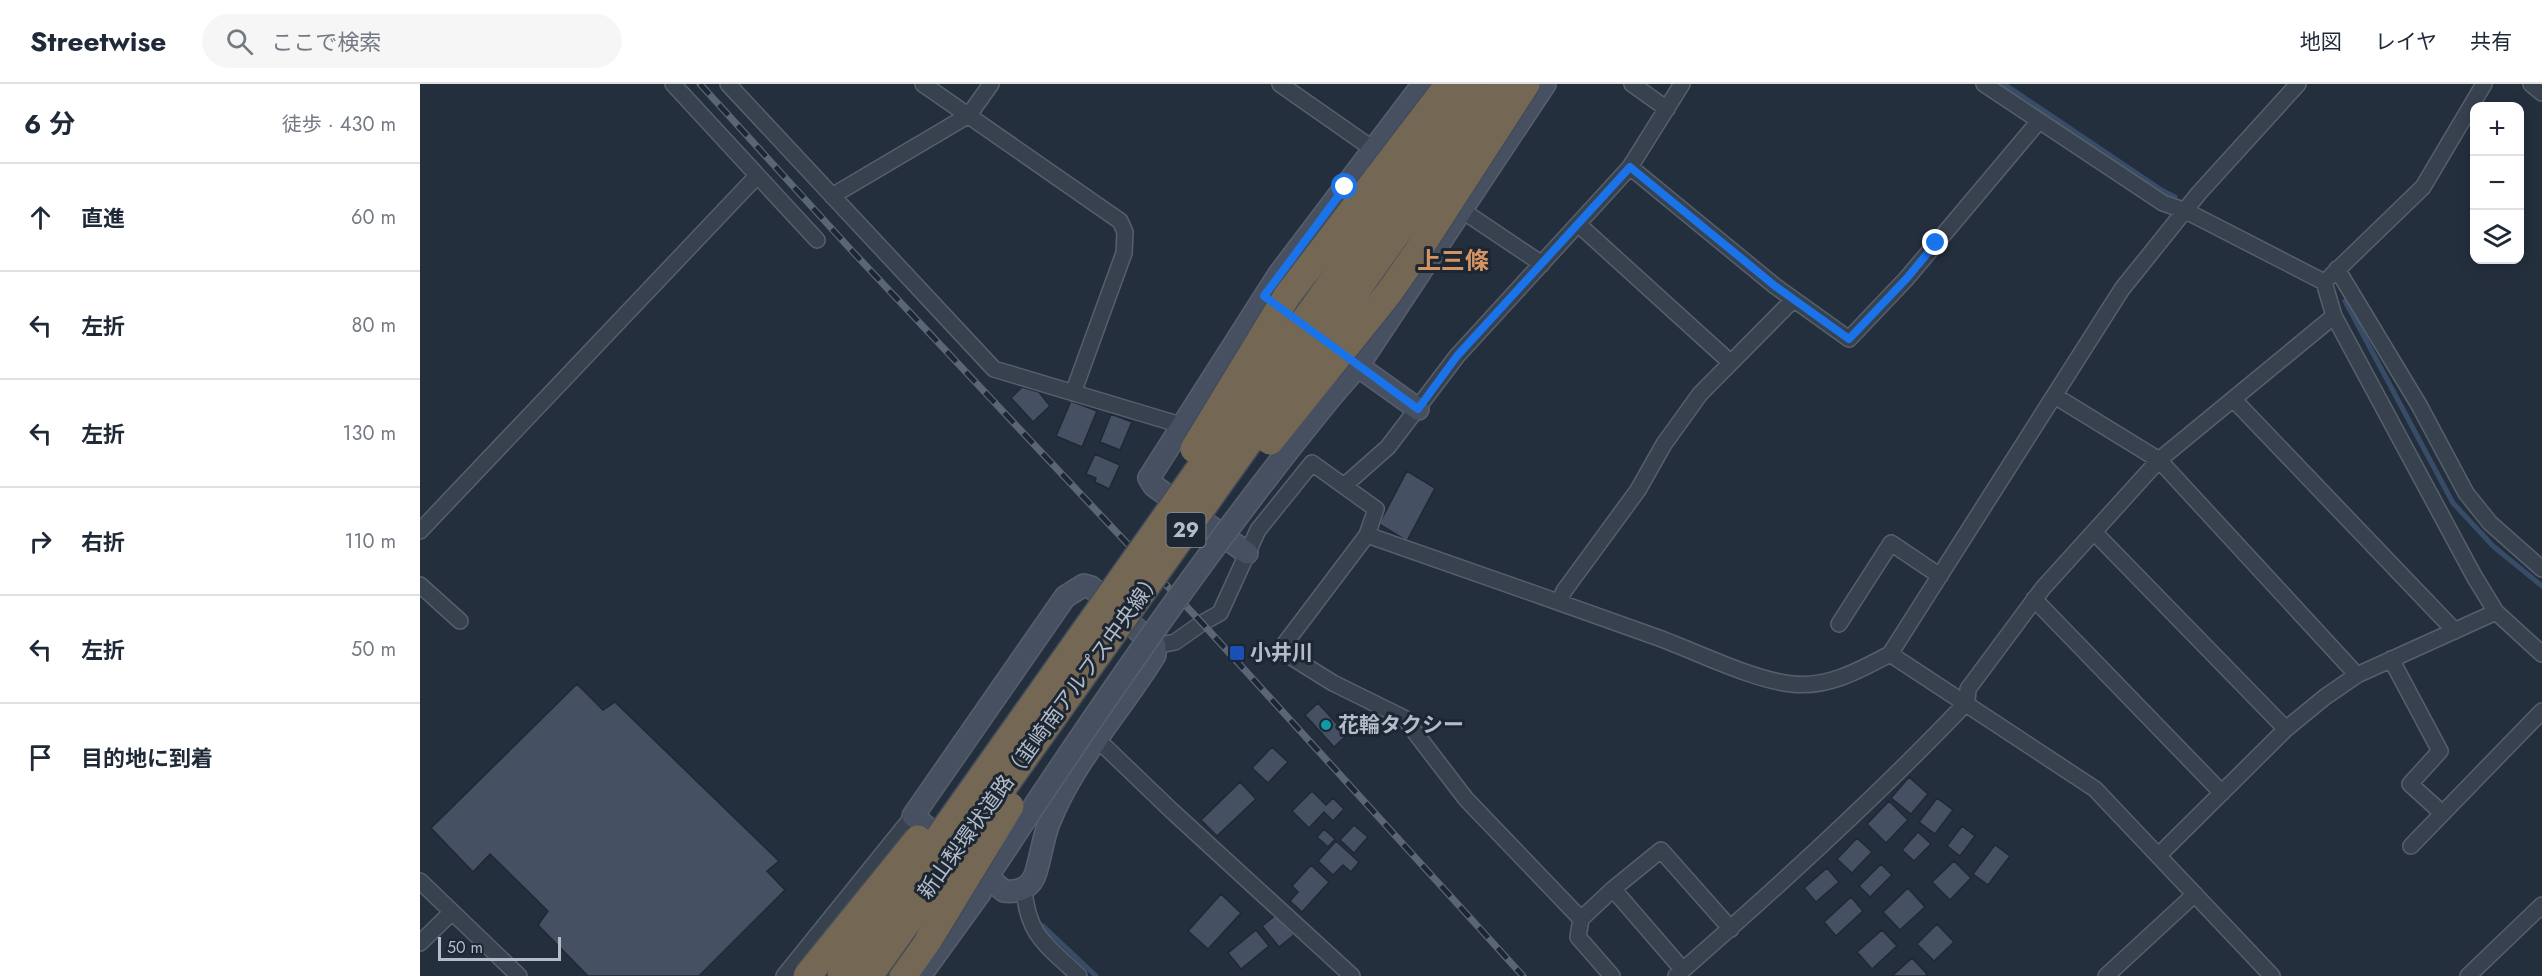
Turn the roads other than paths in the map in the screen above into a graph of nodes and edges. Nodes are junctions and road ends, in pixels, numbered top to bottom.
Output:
1 (673, 84) edge
2 (728, 84) edge
3 (923, 84) edge
4 (991, 84) edge
5 (1280, 84) edge
6 (1423, 84) edge
7 (1449, 84) edge
8 (1472, 84) edge
9 (1503, 84) edge
10 (1526, 84) edge
11 (1545, 84) edge
12 (1632, 84) edge
13 (1682, 84) edge
14 (1984, 84) edge
15 (2298, 84) edge
16 (2484, 84) edge
17 (2531, 84) edge
18 (2542, 93) edge
19 (1667, 109) junction
20 (969, 115) junction
21 (2039, 121) junction
22 (1373, 149) junction
23 (1630, 167) junction
24 (757, 176) junction
25 (832, 196) junction
26 (1463, 211) junction
27 (2186, 211) junction
28 (1578, 224) junction
29 (817, 240) dead end
30 (1542, 264) junction
31 (2337, 269) junction
32 (2324, 282) junction
33 (1264, 296) junction
34 (1793, 300) junction
35 (2334, 316) junction
36 (1730, 362) junction
37 (1358, 366) junction
38 (1073, 393) junction
39 (2055, 396) junction
40 (2234, 400) junction
41 (1418, 409) junction
42 (1181, 425) junction
43 (2159, 460) junction
44 (1346, 485) junction
45 (420, 531) edge
46 (2094, 532) junction
47 (1366, 535) junction
48 (1247, 553) junction
49 (2542, 569) edge
50 (1940, 576) junction
51 (420, 585) edge
52 (2034, 599) junction
53 (1559, 602) junction
54 (2496, 612) junction
55 (460, 621) dead end
56 (1839, 624) dead end
57 (2455, 631) junction
58 (1155, 646) junction
59 (1086, 651) junction
60 (1890, 654) junction
61 (2542, 654) edge
62 (2391, 659) junction
63 (2357, 675) junction
64 (1966, 702) junction
65 (2542, 711) edge
66 (2286, 729) junction
67 (1041, 734) junction
68 (1096, 738) junction
69 (1001, 751) junction
70 (2222, 793) junction
71 (2442, 813) junction
72 (913, 816) junction
73 (2410, 846) dead end
74 (2159, 855) junction
75 (987, 877) junction
76 (420, 881) edge
77 (1023, 889) junction
78 (1613, 889) junction
79 (2195, 894) junction
80 (2542, 905) edge
81 (452, 912) junction
82 (1581, 919) junction
83 (1731, 929) junction
84 (420, 942) edge
85 (1679, 973) edge
86 (519, 976) edge
87 (784, 976) edge
88 (807, 976) edge
89 (841, 976) edge
90 (869, 976) edge
91 (903, 976) edge
92 (920, 976) edge
93 (1079, 976) edge
94 (1352, 976) edge
95 (1612, 976) edge
96 (2106, 976) edge
97 (2272, 976) edge
98 (2468, 976) edge

1 - 24 street
2 - 25 street
3 - 20 street
4 - 20 street
5 - 22 street
6 - 22 street
7 - 59 highway, bridge
8 - 59 highway, 新山梨環状道路（韮崎南アルプス中央線） / 29, bridge
9 - 59 highway, 新山梨環状道路（韮崎南アルプス中央線） / 29, bridge
10 - 59 highway, bridge
11 - 26 street
12 - 19 street
13 - 19 street
14 - 21 street
15 - 27 street
16 - 31 street
17 - 18 street
19 - 23 street
20 - 25 street
20 - 38 street
21 - 27 street
21 - 34 street
22 - 33 street
23 - 28 street
23 - 34 street
24 - 29 street
24 - 45 street
25 - 38 street
26 - 30 street
26 - 37 street
27 - 32 street
27 - 39 street
28 - 30 street
28 - 36 street
30 - 41 street
31 - 32 street
31 - 49 street
32 - 35 street
33 - 37 street
33 - 42 street
34 - 36 street
35 - 40 street
35 - 54 street
36 - 53 street
37 - 41 street
37 - 75 street, bridge
38 - 42 street
39 - 43 street
39 - 50 street
40 - 43 street
40 - 57 street
41 - 44 street
42 - 48 street
43 - 46 street
43 - 63 street
44 - 47 street
44 - 48 street
46 - 52 street
46 - 66 street
47 - 53 street
47 - 82 street
48 - 58 street
50 - 56 street
50 - 60 street
51 - 55 street
52 - 64 street
52 - 70 street
53 - 60 street
54 - 57 street
54 - 61 street
57 - 62 street
58 - 68 street
58 - 72 street
59 - 67 highway, 新山梨環状道路（韮崎南アルプス中央線） / 29, bridge
59 - 69 highway, 新山梨環状道路（韮崎南アルプス中央線） / 29, bridge
60 - 64 street
62 - 63 street
62 - 71 street
63 - 66 street
64 - 74 street
64 - 83 street
65 - 71 street
66 - 70 street
67 - 90 highway, 新山梨環状道路（韮崎南アルプス中央線） / 29, bridge
67 - 91 highway, bridge
68 - 77 street
68 - 94 street
69 - 88 highway, bridge
69 - 89 highway, 新山梨環状道路（韮崎南アルプス中央線） / 29, bridge
70 - 74 street
71 - 73 street
72 - 75 street
72 - 87 street
74 - 79 street
75 - 77 street
75 - 92 street
76 - 81 street
77 - 93 street
78 - 82 street
78 - 83 street
78 - 85 street
79 - 96 street
79 - 97 street
80 - 98 street
81 - 84 street
81 - 86 street
82 - 95 street
83 - 85 street

